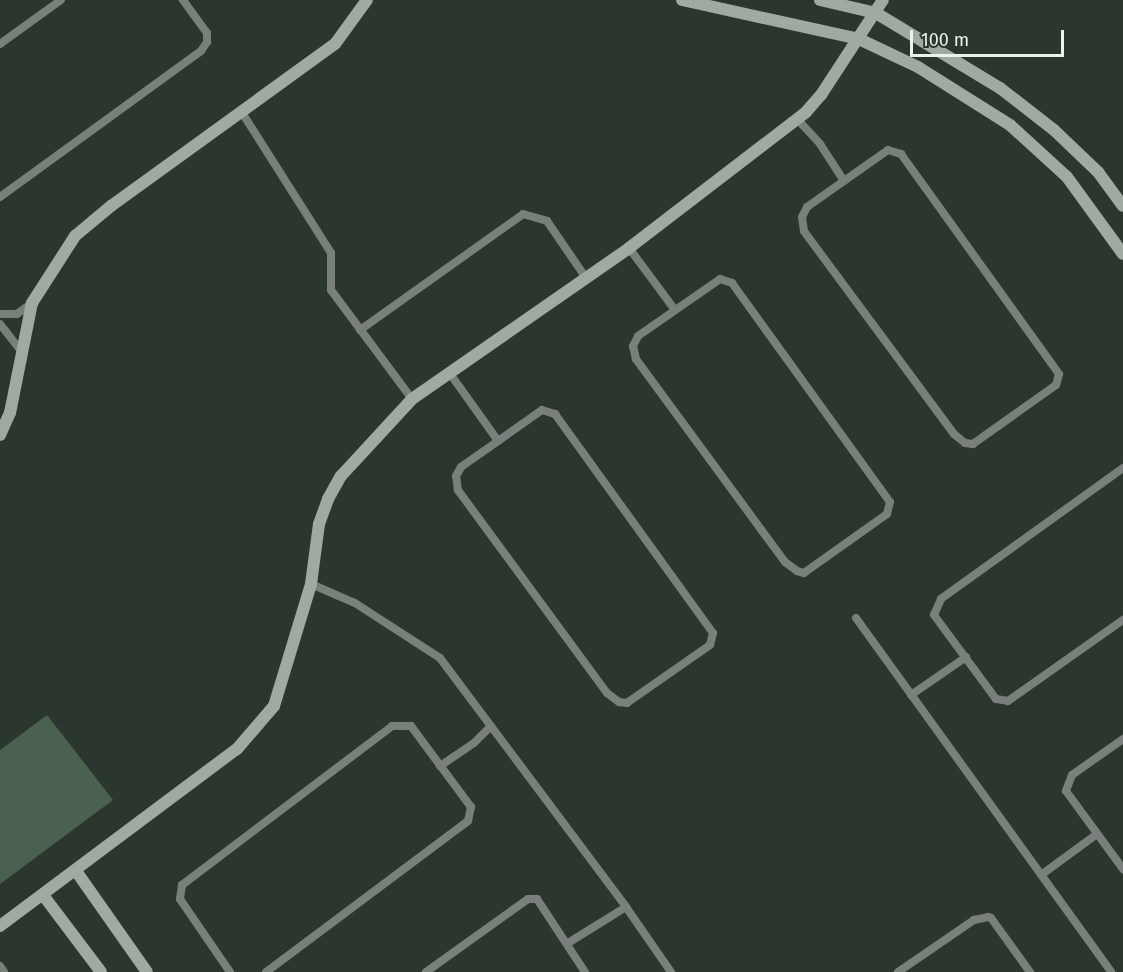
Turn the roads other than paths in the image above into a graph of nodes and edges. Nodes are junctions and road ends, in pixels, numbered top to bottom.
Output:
1 (61, 0) edge
2 (183, 0) edge
3 (367, 0) edge
4 (682, 0) edge
5 (820, 0) edge
6 (882, 0) edge
7 (861, 4) edge
8 (876, 13) junction
9 (859, 39) junction
10 (0, 44) edge
11 (241, 111) junction
12 (797, 119) junction
13 (844, 181) junction
14 (0, 197) edge
15 (1123, 206) edge
16 (629, 248) junction
17 (1123, 254) edge
18 (586, 278) junction
19 (32, 303) junction
20 (675, 310) junction
21 (0, 314) edge
22 (0, 324) edge
23 (360, 330) junction
24 (22, 352) junction
25 (451, 375) junction
26 (412, 399) junction
27 (0, 435) edge
28 (498, 441) junction
29 (1123, 468) edge
30 (311, 584) junction
31 (856, 618) dead end
32 (1123, 620) edge
33 (966, 657) junction
34 (911, 695) junction
35 (491, 726) junction
36 (1123, 739) edge
37 (440, 766) junction
38 (1097, 834) junction
39 (1123, 869) edge
40 (76, 871) junction
41 (1041, 875) junction
42 (43, 895) junction
43 (626, 907) junction
44 (0, 926) edge
45 (568, 943) junction
46 (0, 966) edge
47 (4, 972) edge
48 (101, 972) edge
49 (147, 972) edge
50 (230, 972) edge
51 (266, 972) edge
52 (426, 972) edge
53 (585, 972) edge
54 (671, 972) edge
55 (898, 972) edge
56 (1030, 972) edge
57 (1111, 972) edge

1 - 10 street
2 - 14 street
3 - 11 street
4 - 9 street
5 - 7 street
6 - 8 street
7 - 8 street
7 - 9 street
8 - 9 street
8 - 15 street
9 - 12 street
9 - 17 street
11 - 19 street
11 - 23 street
12 - 13 street
12 - 16 street
13 - 13 street
16 - 18 street
16 - 20 street
18 - 23 street
18 - 25 street
19 - 21 street
19 - 24 street
20 - 20 street
22 - 24 street
23 - 26 street
24 - 27 street
25 - 26 street
25 - 28 street
26 - 30 street
28 - 28 street
29 - 33 street
30 - 35 street
30 - 40 street
31 - 34 street
32 - 33 street
33 - 34 street
34 - 41 street
35 - 37 street
35 - 43 street
36 - 38 street
37 - 50 street
37 - 51 street
38 - 39 street
38 - 41 street
40 - 42 street
40 - 49 street
41 - 57 street
42 - 44 street
42 - 48 street
43 - 45 street
43 - 54 street
45 - 52 street
45 - 53 street
46 - 47 street
55 - 56 street

